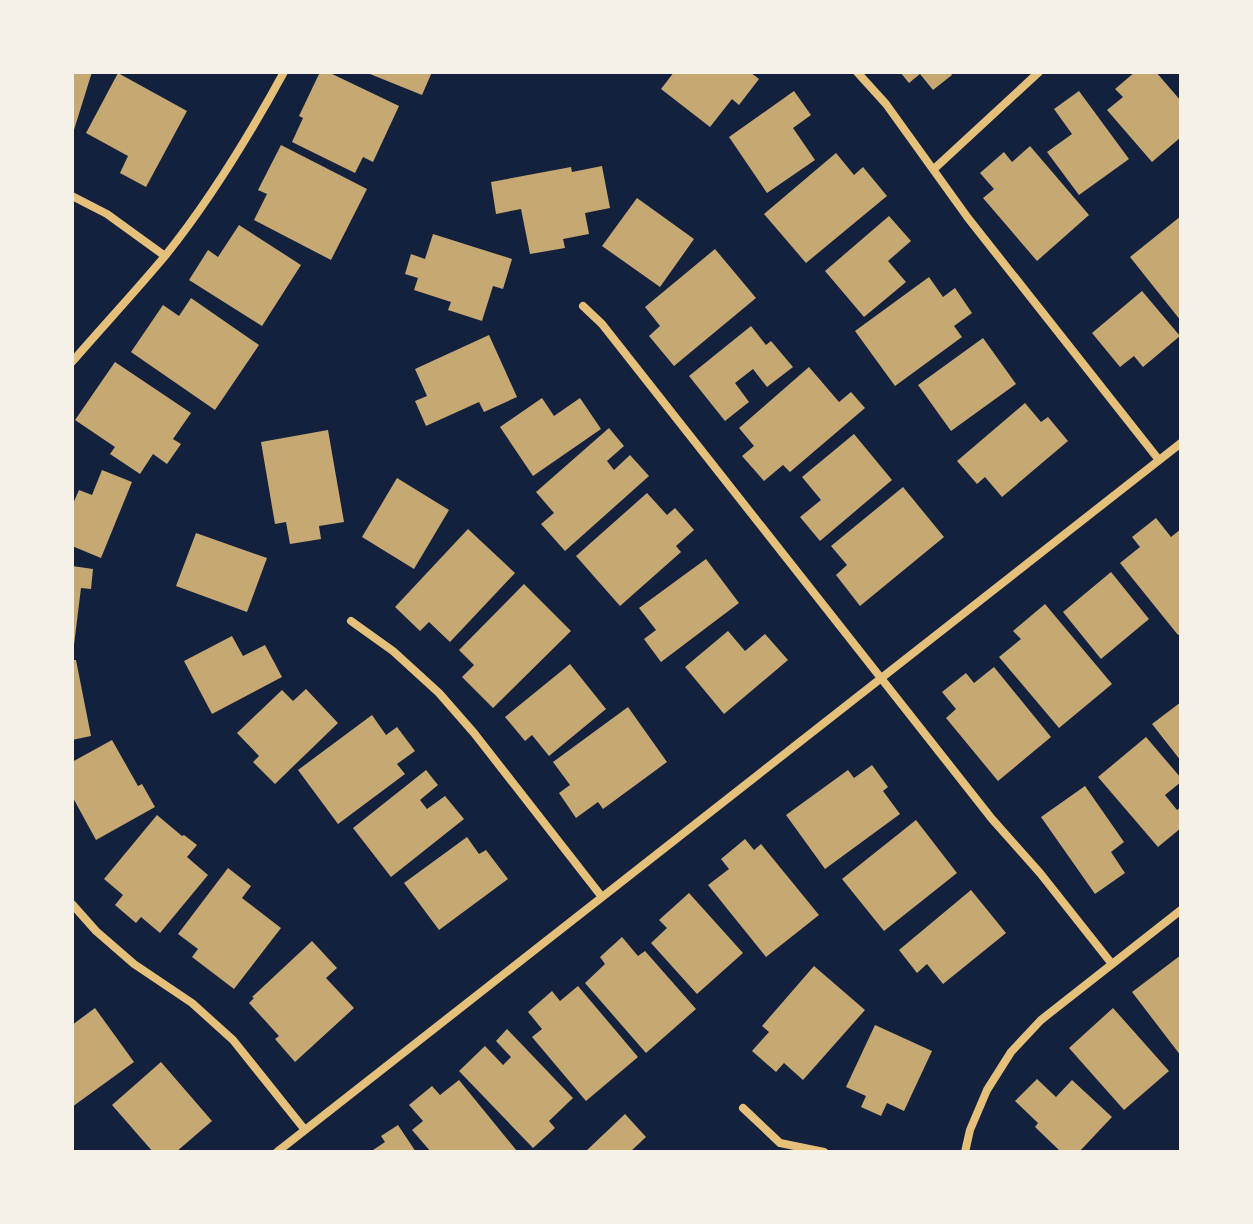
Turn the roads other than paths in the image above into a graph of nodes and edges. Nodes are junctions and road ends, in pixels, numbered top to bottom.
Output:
1 (284, 72) edge
2 (857, 72) edge
3 (1039, 72) edge
4 (934, 169) junction
5 (72, 196) edge
6 (165, 256) junction
7 (583, 306) dead end
8 (72, 362) edge
9 (1181, 443) edge
10 (1159, 460) junction
11 (351, 621) dead end
12 (881, 679) junction
13 (602, 897) junction
14 (72, 904) edge
15 (1181, 910) edge
16 (1112, 964) junction
17 (743, 1108) dead end
18 (305, 1130) junction
19 (277, 1152) edge
20 (824, 1152) edge
21 (965, 1152) edge

1 - 6 street
2 - 4 street
3 - 4 street
4 - 10 street
5 - 6 street
6 - 8 street
7 - 12 street
9 - 10 street
10 - 12 street
11 - 13 street
12 - 13 street
12 - 16 street
13 - 18 street
14 - 18 street
15 - 16 street
16 - 21 street
17 - 20 street
18 - 19 street

